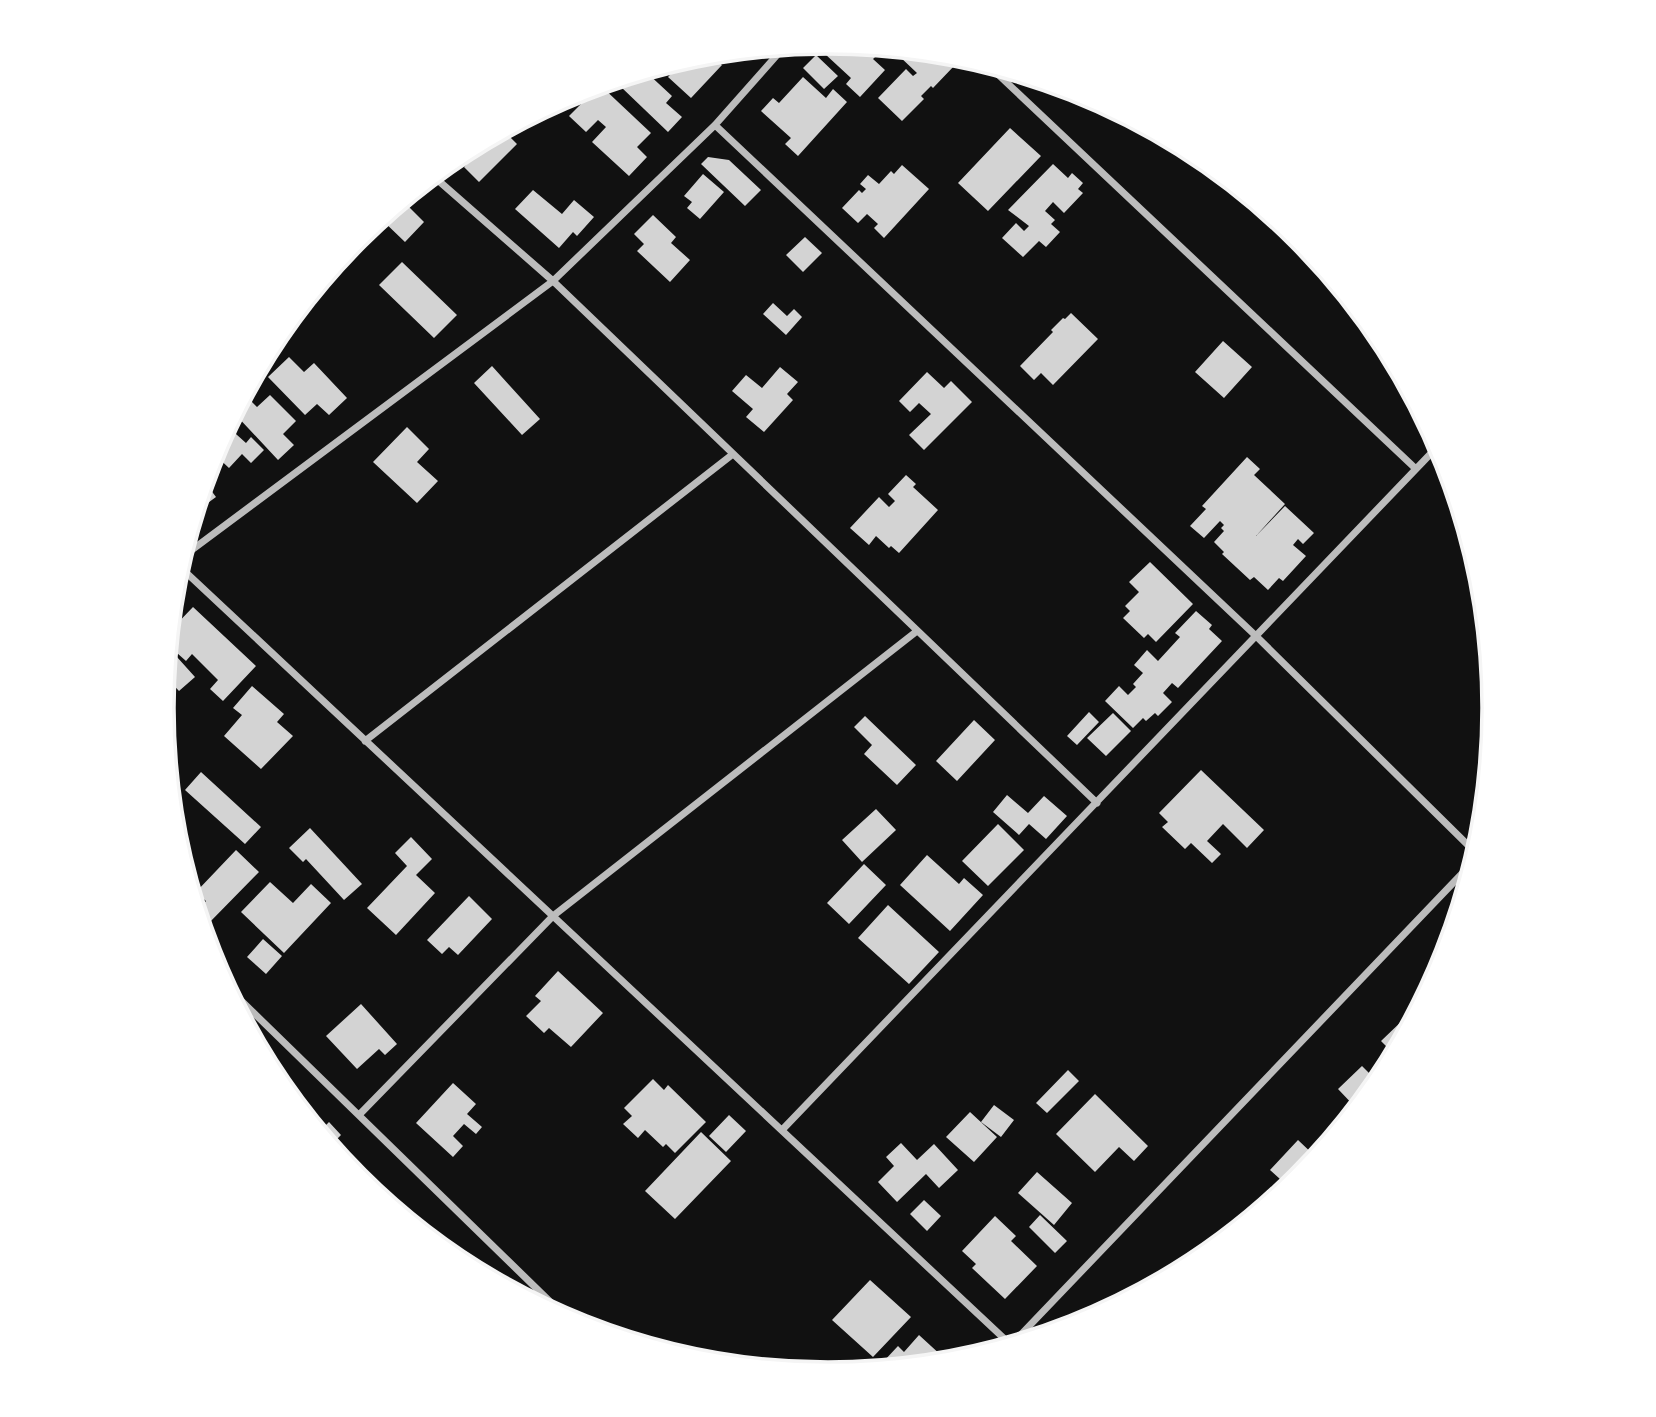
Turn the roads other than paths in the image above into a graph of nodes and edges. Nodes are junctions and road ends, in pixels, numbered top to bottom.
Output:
1 (775, 57) edge
2 (1002, 79) edge
3 (715, 125) junction
4 (439, 182) edge
5 (553, 281) junction
6 (733, 454) junction
7 (1430, 454) edge
8 (1416, 469) junction
9 (194, 549) edge
10 (188, 574) edge
11 (917, 631) junction
12 (1256, 636) junction
13 (365, 741) junction
14 (1097, 803) junction
15 (1467, 847) edge
16 (1462, 871) edge
17 (553, 916) junction
18 (244, 1003) edge
19 (359, 1115) junction
20 (783, 1129) junction
21 (547, 1299) edge
22 (1023, 1332) edge
23 (1002, 1338) edge

1 - 3 street
2 - 8 street
3 - 5 street
3 - 12 street
4 - 5 street
5 - 6 street
5 - 9 street
6 - 11 street
6 - 13 street
7 - 8 street
8 - 12 street
10 - 13 street
11 - 14 street
11 - 17 street
12 - 14 street
12 - 15 street
13 - 17 street
14 - 20 street
16 - 22 street
17 - 19 street
17 - 20 street
18 - 19 street
19 - 21 street
20 - 23 street

